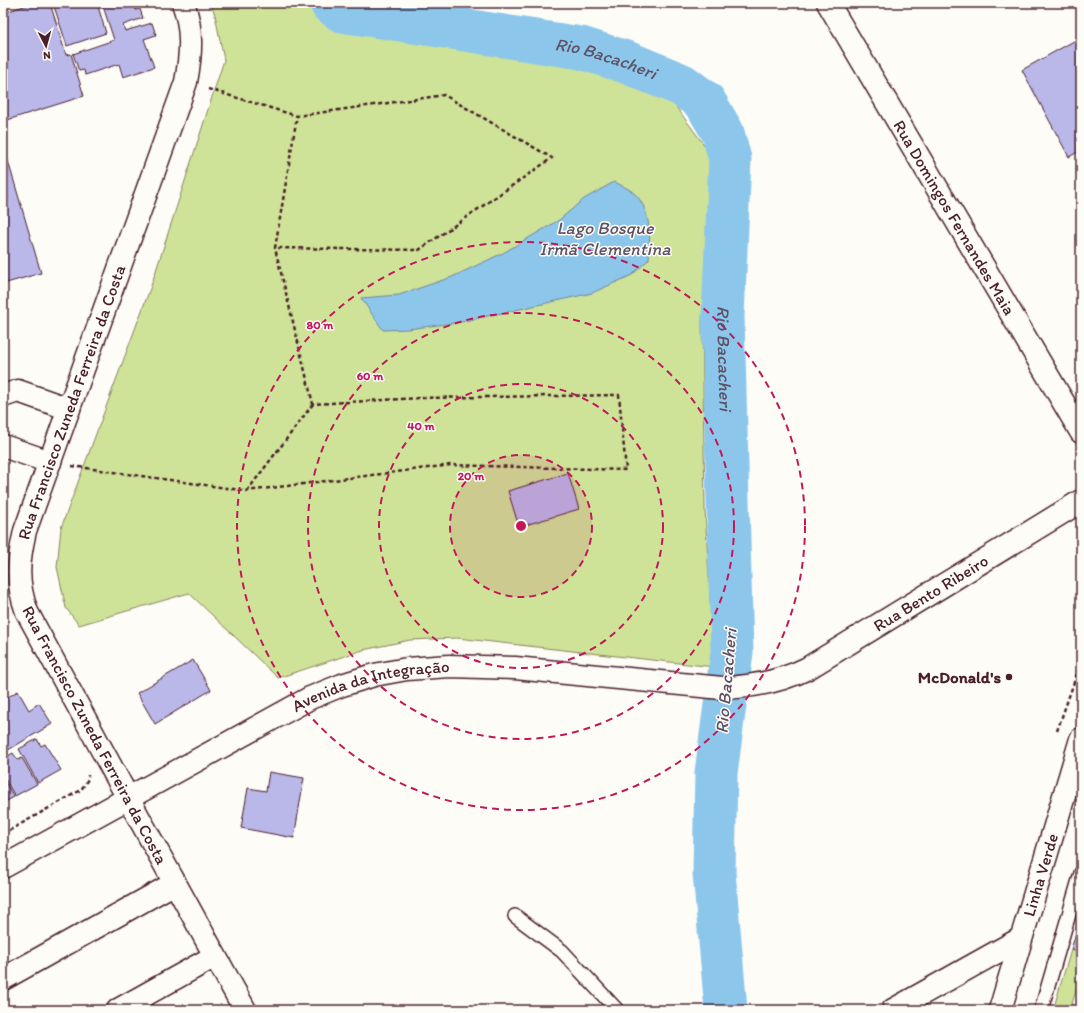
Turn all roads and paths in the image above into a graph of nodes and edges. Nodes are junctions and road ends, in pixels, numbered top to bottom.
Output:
1 (828, 3) edge
2 (185, 8) edge
3 (186, 82) junction
4 (297, 116) junction
5 (275, 248) junction
6 (3, 396) edge
7 (313, 404) junction
8 (69, 408) junction
9 (1081, 432) edge
10 (3, 446) edge
11 (50, 462) junction
12 (247, 491) junction
13 (1081, 501) edge
14 (778, 681) joint
15 (1081, 739) edge
16 (88, 773) dead end
17 (128, 798) junction
18 (3, 834) edge
19 (3, 867) edge
20 (1081, 873) edge
21 (175, 883) junction
22 (515, 916) dead end
23 (1020, 939) junction
24 (215, 956) junction
25 (3, 979) edge
26 (118, 1010) edge
27 (245, 1010) edge
28 (617, 1010) edge
29 (893, 1010) edge
30 (1000, 1010) edge
31 (1041, 1010) edge

1 - 9 main road, Rua Domingos Fernandes Maia
2 - 3 main road, Rua Francisco Zuneda Ferreira da Costa
3 - 4 path
3 - 8 main road, Rua Francisco Zuneda Ferreira da Costa
4 - 5 path
4 - 5 path
5 - 7 path
6 - 8 main road
7 - 12 path
7 - 12 path
8 - 11 main road, Rua Francisco Zuneda Ferreira da Costa
10 - 11 main road
11 - 12 path
11 - 17 main road, Rua Francisco Zuneda Ferreira da Costa
13 - 14 main road, Rua Bento Ribeiro
14 - 17 main road, Avenida da Integração
15 - 23 main road, Linha Verde
16 - 18 path
17 - 19 main road, Avenida da Integração
17 - 21 main road, Rua Francisco Zuneda Ferreira da Costa
20 - 31 lane
21 - 24 main road, Rua Francisco Zuneda Ferreira da Costa
21 - 25 main road
22 - 28 lane
23 - 29 main road
23 - 30 main road, Linha Verde
24 - 26 main road
24 - 27 main road, Rua Francisco Zuneda Ferreira da Costa

